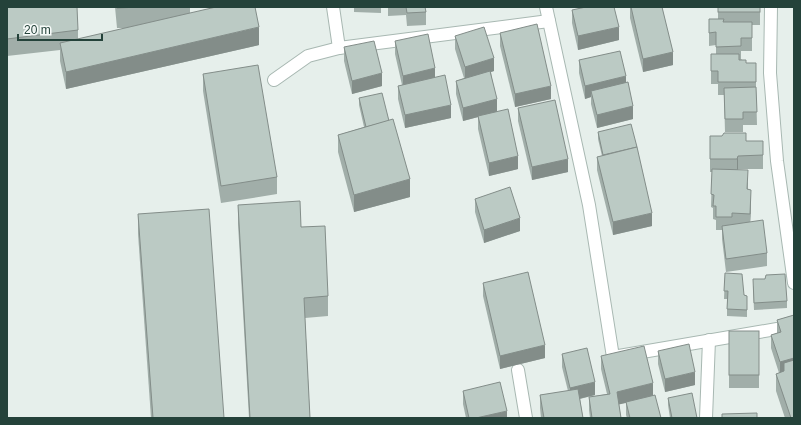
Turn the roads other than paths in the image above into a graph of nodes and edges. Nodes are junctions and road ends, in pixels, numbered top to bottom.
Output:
1 (333, 7) edge
2 (546, 7) edge
3 (771, 7) edge
4 (549, 21) junction
5 (339, 48) junction
6 (274, 80) dead end
7 (794, 283) edge
8 (794, 326) edge
9 (709, 340) junction
10 (518, 370) dead end
11 (526, 418) edge
12 (706, 418) edge

1 - 5 street
2 - 4 street
3 - 7 street
4 - 5 street
4 - 9 street
5 - 6 street
8 - 9 street
9 - 12 street
10 - 11 street

